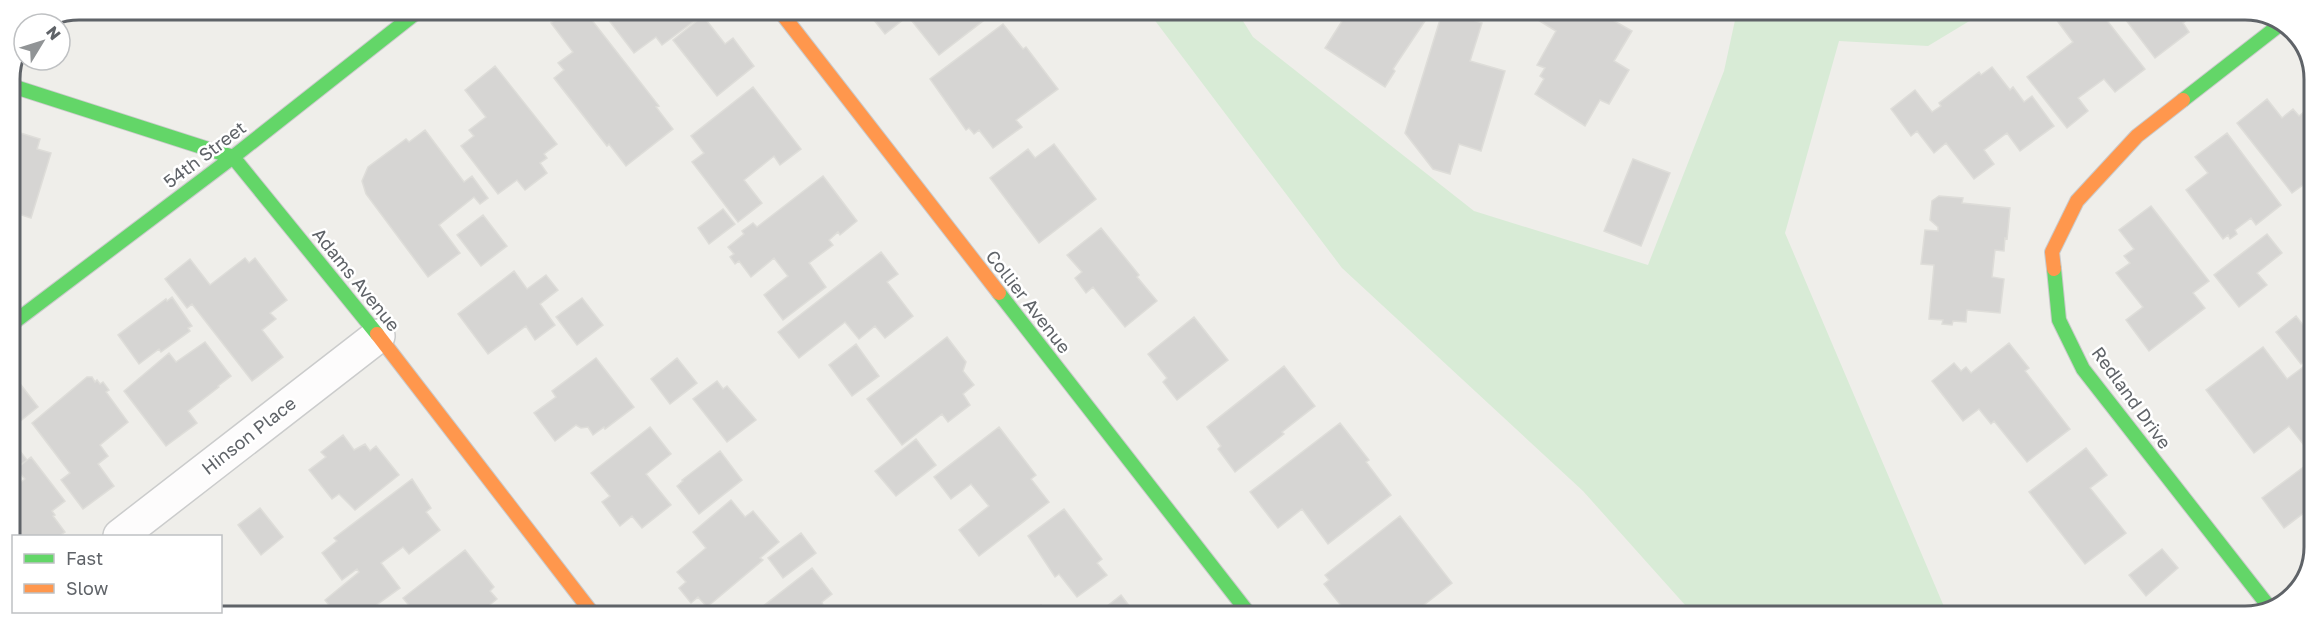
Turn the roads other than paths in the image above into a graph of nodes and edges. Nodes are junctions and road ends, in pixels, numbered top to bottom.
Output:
1 (407, 20) edge
2 (787, 20) edge
3 (2276, 28) edge
4 (20, 89) edge
5 (233, 157) junction
6 (20, 318) edge
7 (378, 336) junction
8 (123, 535) edge
9 (2265, 602) edge
10 (586, 606) edge
11 (1243, 606) edge

1 - 5 street, 54th Street
2 - 11 street, Collier Avenue
3 - 9 street, Redland Drive
4 - 5 street
5 - 6 street, 54th Street
5 - 7 street, Adams Avenue
7 - 8 street, Hinson Place
7 - 10 street, Adams Avenue

